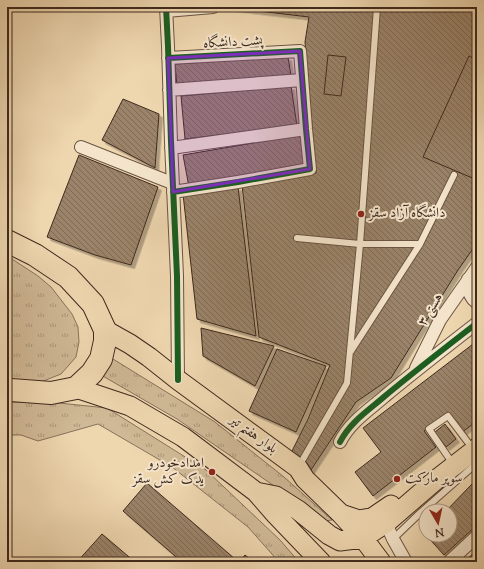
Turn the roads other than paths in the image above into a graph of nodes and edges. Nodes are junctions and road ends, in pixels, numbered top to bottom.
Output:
1 (213, 7) edge
2 (377, 7) edge
3 (474, 7) edge
4 (477, 8) edge
5 (166, 9) edge
6 (168, 58) junction
7 (302, 80) junction
8 (169, 90) junction
9 (306, 129) junction
10 (82, 147) dead end
11 (171, 148) junction
12 (454, 175) dead end
13 (173, 187) junction
14 (297, 238) dead end
15 (7, 241) edge
16 (360, 244) junction
17 (420, 244) junction
18 (477, 267) edge
19 (468, 279) junction
20 (477, 303) edge
21 (477, 323) edge
22 (105, 330) junction
23 (350, 352) junction
24 (415, 371) junction
25 (178, 380) junction
26 (76, 388) junction
27 (7, 389) edge
28 (340, 442) dead end
29 (475, 448) edge
30 (451, 461) junction
31 (298, 468) junction
32 (256, 492) junction
33 (341, 514) junction
34 (392, 526) junction
35 (477, 536) edge
36 (363, 538) junction
37 (321, 562) edge
38 (381, 562) edge
39 (406, 562) edge
40 (449, 562) edge

1 - 5 street
2 - 16 lane
3 - 4 lane
5 - 6 street
6 - 7 street, پشت دانشگاه
6 - 8 street
7 - 8 street
7 - 9 street
8 - 11 street
9 - 11 street
9 - 13 street
10 - 13 street
11 - 13 street
12 - 17 lane
13 - 25 street
14 - 16 lane
15 - 22 highway
16 - 17 lane
16 - 23 lane
17 - 23 lane
18 - 19 street, هستی ۳
19 - 20 street
19 - 24 street, هستی ۳
21 - 24 street
22 - 25 main road, بلوار هفتم تیر
22 - 26 highway
23 - 31 lane
24 - 28 street
25 - 31 main road, بلوار هفتم تیر
26 - 27 highway
26 - 32 main road
29 - 30 main road
29 - 30 lane
29 - 34 lane
30 - 33 main road
30 - 34 main road
31 - 33 main road, بلوار هفتم تیر
32 - 36 main road
32 - 37 main road
33 - 36 main road, بلوار هفتم تیر
34 - 36 main road
34 - 39 street
35 - 40 street
36 - 38 main road, بلوار هفتم تیر

